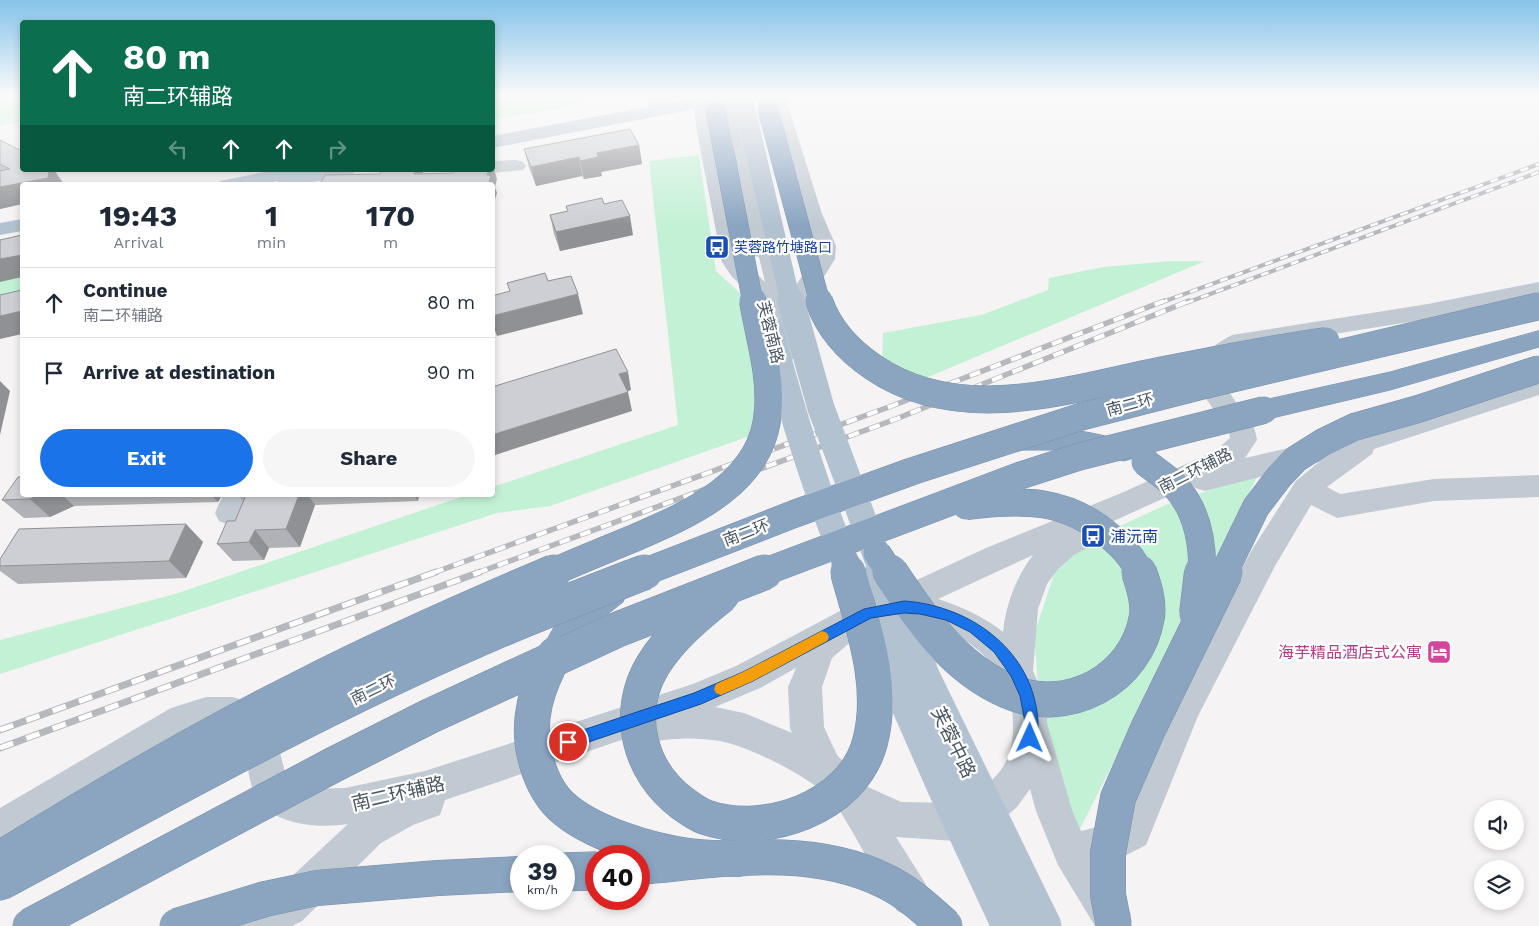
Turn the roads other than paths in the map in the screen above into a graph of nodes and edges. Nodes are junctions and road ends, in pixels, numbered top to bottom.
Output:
1 (508, 138) edge
2 (719, 138) edge
3 (722, 138) edge
4 (724, 138) edge
5 (730, 138) edge
6 (737, 138) edge
7 (744, 138) edge
8 (781, 138) edge
9 (786, 138) edge
10 (495, 141) edge
11 (516, 166) dead end
12 (495, 167) edge
13 (295, 172) edge
14 (336, 172) edge
15 (366, 178) edge
16 (243, 182) edge
17 (284, 182) edge
18 (346, 182) edge
19 (20, 225) edge
20 (0, 229) edge
21 (20, 233) edge
22 (0, 237) edge
23 (1539, 289) edge
24 (1526, 309) edge
25 (778, 311) junction
26 (1539, 339) edge
27 (1539, 370) edge
28 (1539, 386) edge
29 (804, 403) dead end
30 (1387, 436) junction
31 (1008, 441) junction
32 (1539, 486) edge
33 (1306, 489) junction
34 (927, 510) junction
35 (863, 565) junction
36 (654, 568) junction
37 (758, 574) junction
38 (902, 606) junction
39 (852, 621) junction
40 (1191, 642) junction
41 (1016, 671) junction
42 (1032, 722) junction
43 (840, 787) junction
44 (0, 829) edge
45 (1071, 852) junction
46 (0, 859) edge
47 (742, 859) junction
48 (650, 866) edge
49 (510, 875) edge
50 (0, 883) edge
51 (30, 926) edge
52 (177, 926) edge
53 (251, 926) edge
54 (929, 926) edge
55 (945, 926) edge
56 (1009, 926) edge
57 (1044, 926) edge
58 (1114, 926) edge
59 (1120, 926) edge

1 - 10 main road
2 - 25 street
3 - 46 highway, bridge
4 - 35 main road, 芙蓉南路, bridge
5 - 35 main road, 芙蓉南路, bridge
6 - 25 street
7 - 25 street
8 - 24 highway, bridge
9 - 25 street
11 - 12 street
13 - 16 main road
14 - 17 main road
15 - 18 street
19 - 20 main road
21 - 22 main road
23 - 38 street, 南二环辅路
24 - 31 highway, 南二环, bridge
25 - 29 street
26 - 34 highway, bridge
27 - 40 highway, bridge
28 - 30 street, 南二环辅路
30 - 33 street
30 - 41 street, 南二环辅路
31 - 36 highway, 南二环, bridge
31 - 40 highway, bridge
32 - 33 street
33 - 45 street
34 - 35 highway, bridge
34 - 37 highway, bridge
35 - 37 highway, bridge
35 - 38 street
35 - 39 street
35 - 56 main road, 芙蓉中路, bridge
35 - 57 main road, 芙蓉中路, bridge
36 - 47 highway, bridge
36 - 50 highway, 南二环, bridge
37 - 51 highway, bridge
38 - 39 street, 南二环辅路
38 - 41 street
39 - 43 street
39 - 44 street, 南二环辅路
40 - 58 highway, bridge
41 - 42 street
42 - 43 street
42 - 45 street
43 - 53 street, 南二环辅路
43 - 54 street
45 - 59 street
47 - 48 highway, bridge
47 - 55 highway, bridge
49 - 52 highway, bridge

